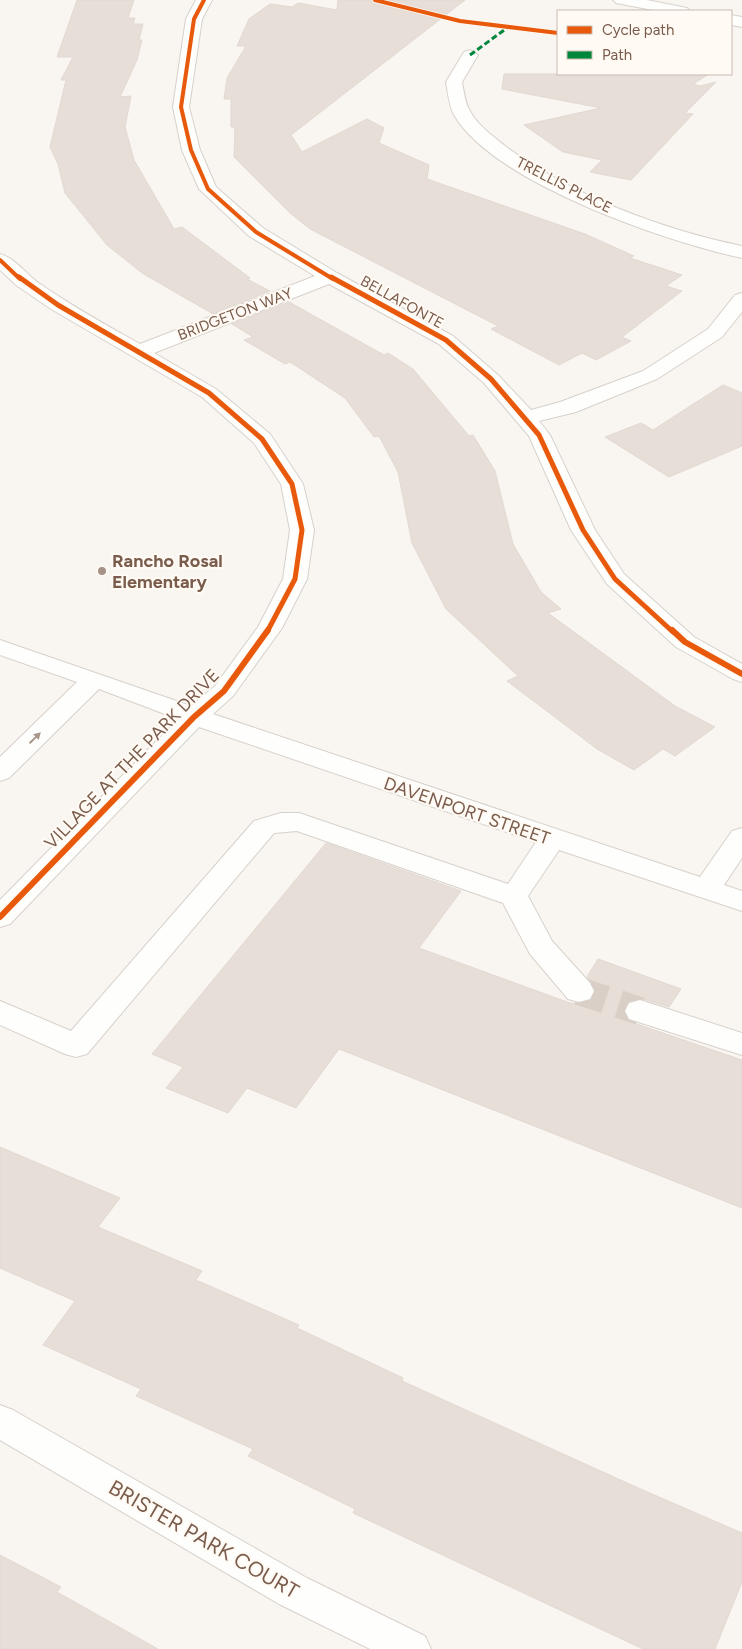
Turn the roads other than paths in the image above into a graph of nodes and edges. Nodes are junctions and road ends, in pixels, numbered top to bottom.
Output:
1 (204, 0) edge
2 (621, 0) edge
3 (688, 9) edge
4 (470, 55) dead end
5 (742, 252) edge
6 (0, 260) edge
7 (330, 277) junction
8 (742, 299) edge
9 (140, 351) junction
10 (526, 418) junction
11 (6, 656) edge
12 (742, 674) edge
13 (94, 680) junction
14 (194, 717) junction
15 (0, 772) edge
16 (742, 837) edge
17 (552, 840) junction
18 (706, 890) junction
19 (514, 896) junction
20 (742, 901) edge
21 (0, 917) edge
22 (579, 991) tunnel mouth
23 (640, 1011) tunnel mouth
24 (0, 1012) edge
25 (742, 1044) edge
26 (0, 1420) edge
27 (411, 1649) edge

1 - 7 street, BELLAFONTE
2 - 3 street
4 - 5 street, TRELLIS PLACE
6 - 9 street, VILLAGE AT THE PARK DRIVE
7 - 9 street, BRIDGETON WAY
7 - 10 street, BELLAFONTE
8 - 10 street
9 - 14 street, VILLAGE AT THE PARK DRIVE
10 - 12 street, BELLAFONTE
11 - 13 street, DAVENPORT STREET
13 - 14 street, DAVENPORT STREET
15 -> 13 street
14 - 17 street, DAVENPORT STREET
14 - 21 street, VILLAGE AT THE PARK DRIVE
16 - 18 street
17 - 18 street, DAVENPORT STREET
17 - 19 street
18 - 20 street, DAVENPORT STREET
19 - 22 street
19 - 24 street
23 - 25 street
26 - 27 street, BRISTER PARK COURT

